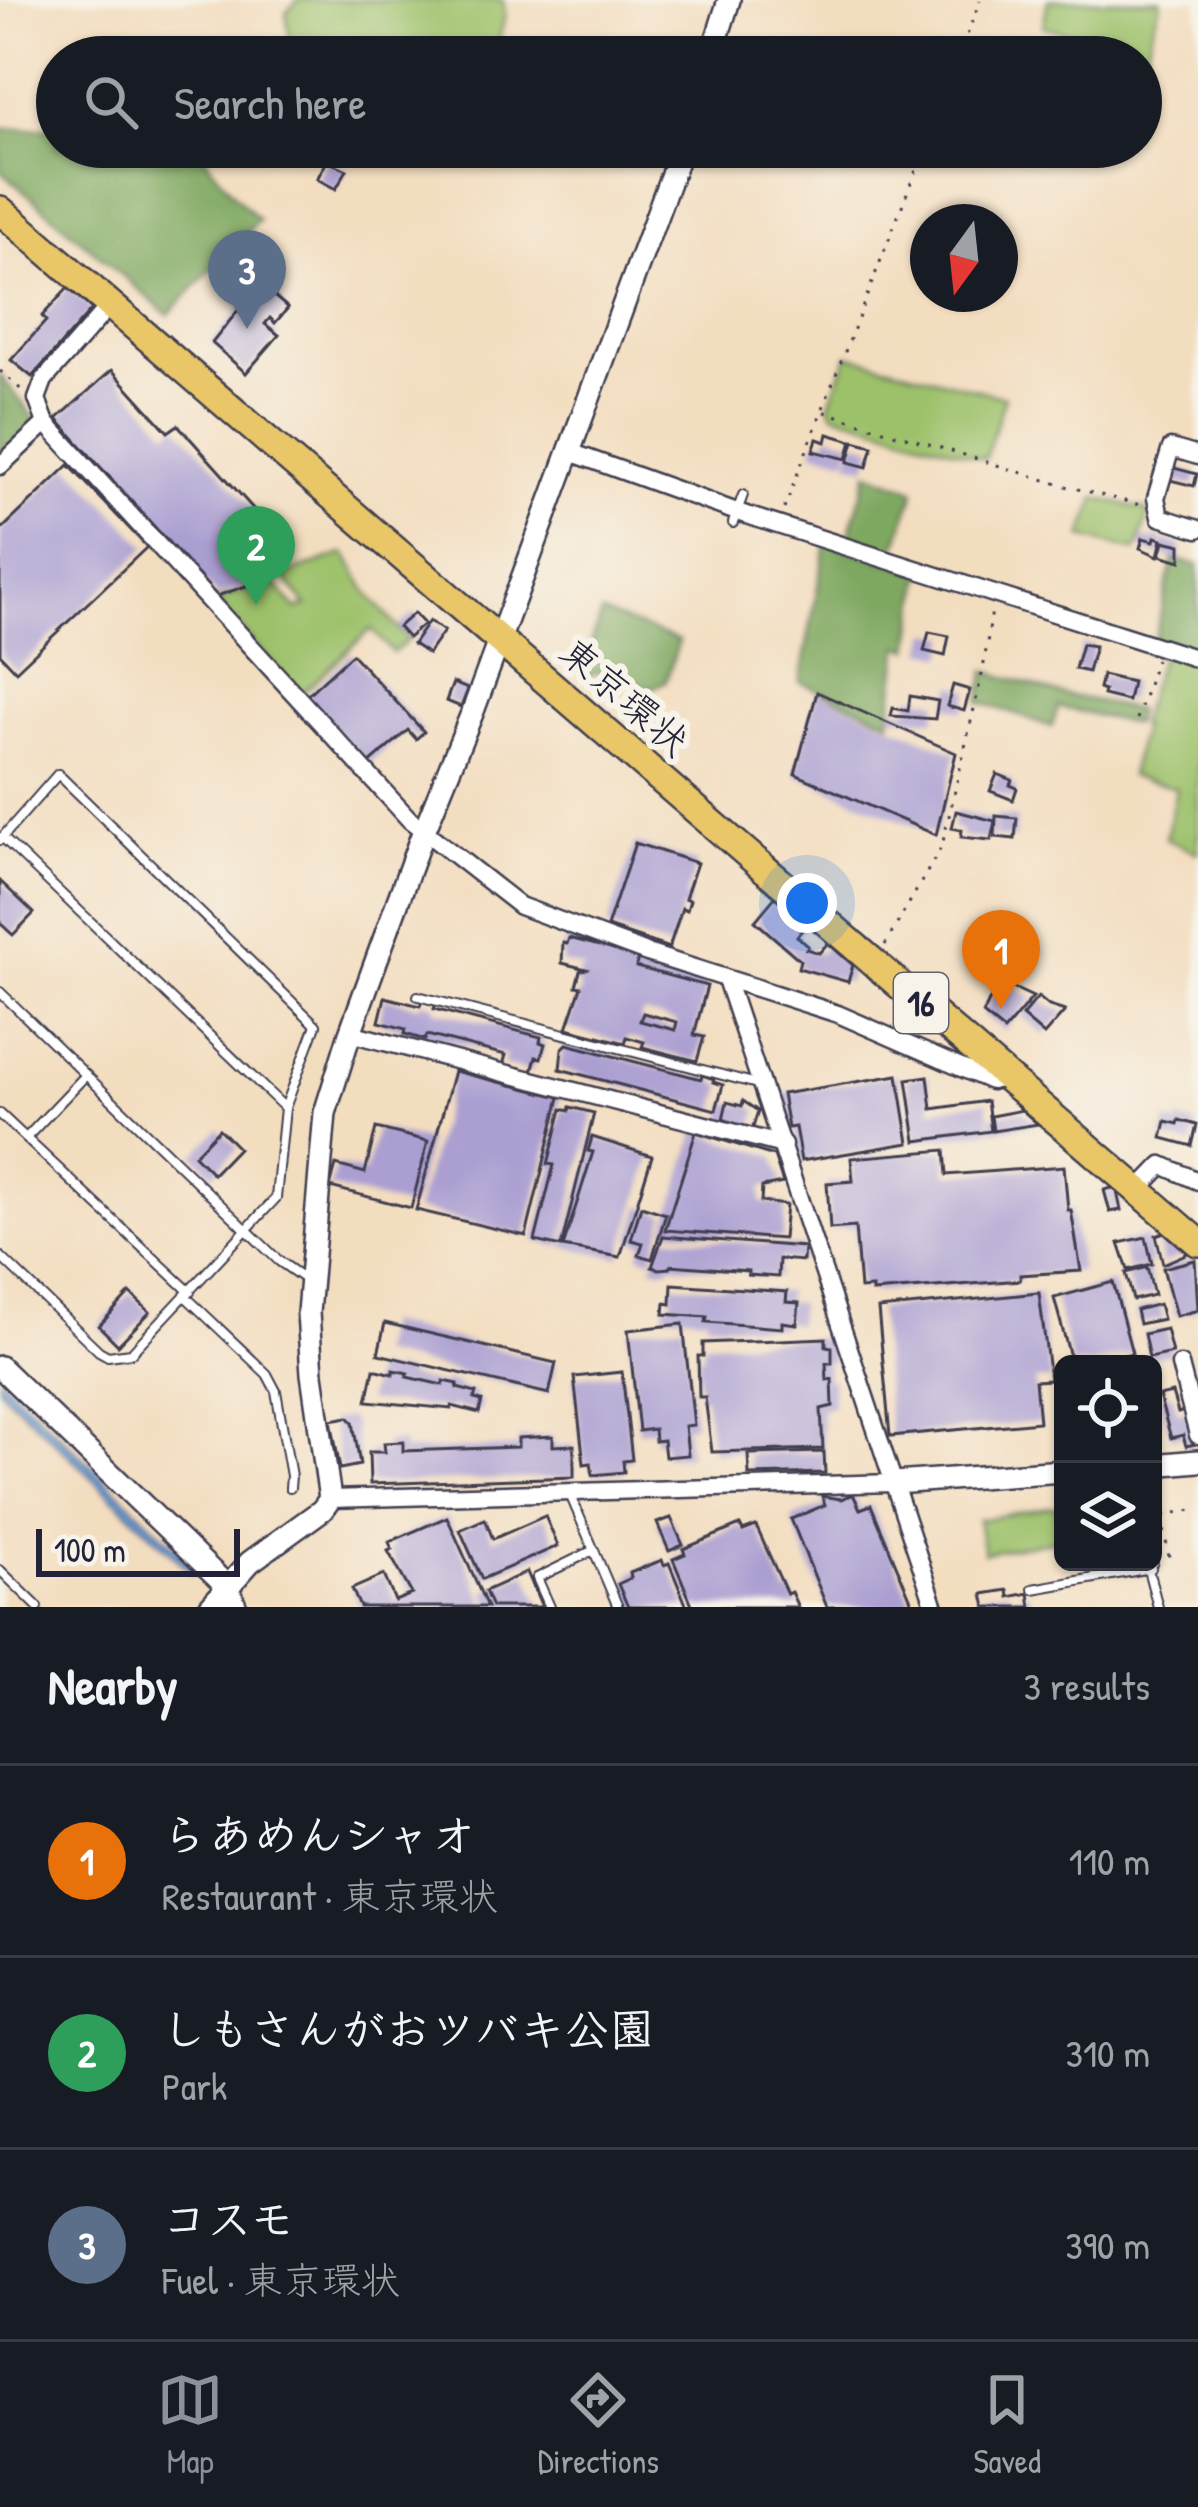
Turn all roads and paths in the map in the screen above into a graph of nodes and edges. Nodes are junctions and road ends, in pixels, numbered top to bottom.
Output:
1 (729, 0) edge
2 (980, 0) edge
3 (718, 36) edge
4 (967, 36) edge
5 (674, 168) edge
6 (917, 168) edge
7 (0, 186) edge
8 (0, 210) edge
9 (110, 304) junction
10 (0, 371) edge
11 (37, 399) junction
12 (822, 411) junction
13 (46, 423) junction
14 (570, 452) junction
15 (1198, 456) edge
16 (0, 466) edge
17 (1157, 509) junction
18 (778, 524) junction
19 (1198, 530) edge
20 (994, 591) junction
21 (502, 631) junction
22 (1161, 647) junction
23 (1198, 659) edge
24 (1137, 718) dead end
25 (425, 833) junction
26 (1, 839) edge
27 (884, 947) junction
28 (725, 979) junction
29 (0, 992) edge
30 (418, 996) dead end
31 (350, 1033) junction
32 (86, 1075) junction
33 (1007, 1077) junction
34 (762, 1085) junction
35 (285, 1108) junction
36 (0, 1114) edge
37 (26, 1138) junction
38 (783, 1145) junction
39 (1198, 1180) edge
40 (1144, 1183) junction
41 (1198, 1217) edge
42 (248, 1231) junction
43 (1198, 1242) edge
44 (0, 1256) edge
45 (310, 1282) junction
46 (188, 1294) junction
47 (1180, 1365) dead end
48 (0, 1367) edge
49 (1198, 1435) edge
50 (1198, 1461) edge
51 (1162, 1464) edge
52 (1054, 1472) edge
53 (894, 1483) junction
54 (290, 1488) dead end
55 (569, 1492) junction
56 (330, 1499) junction
57 (1198, 1509) edge
58 (1162, 1515) dead end
59 (594, 1550) junction
60 (0, 1570) edge
61 (1115, 1571) edge
62 (1152, 1571) edge
63 (1034, 1589) dead end
64 (232, 1596) edge
65 (38, 1607) edge
66 (210, 1607) edge
67 (550, 1607) edge
68 (618, 1607) edge
69 (935, 1607) edge
70 (1158, 1607) edge

1 - 3 street
2 - 4 path
5 - 14 street
6 - 12 path
7 - 21 highway, 東京環状 / 16
8 - 9 highway, 東京環状 / 16
9 - 11 street
9 - 21 highway, 東京環状 / 16
10 - 11 path
11 - 13 street
12 - 17 path
12 - 18 path
13 - 16 street
13 - 25 street
14 - 18 street
14 - 21 street
15 - 17 street
17 - 19 street
18 - 20 street
20 - 22 street
20 - 27 path
21 - 25 street
21 - 27 highway, 東京環状 / 16
21 - 33 highway, 東京環状 / 16
22 - 23 street
22 - 24 path
25 - 28 street
25 - 31 street
26 - 35 lane
26 - 35 lane
27 - 40 highway, 東京環状 / 16
28 - 33 street
28 - 34 street
29 - 32 lane
30 - 34 lane
31 - 38 street
31 - 45 street
32 - 37 lane
32 - 42 lane
33 - 40 highway, 東京環状 / 16
34 - 38 street
35 - 42 lane
36 - 37 lane
37 - 46 lane
38 - 53 street
39 - 40 street
40 - 41 highway, 東京環状 / 16
40 - 43 highway, 東京環状 / 16
42 - 45 lane
42 - 46 lane
44 - 46 lane
45 - 56 street
46 - 54 lane
47 - 49 street
48 - 64 street
50 - 51 street
52 - 53 street
53 - 55 street
53 - 69 street
55 - 56 street
55 - 59 lane
56 - 64 street
57 - 58 path
59 - 67 lane
59 - 68 lane
60 - 65 lane
61 - 63 lane
62 - 70 lane
64 - 66 street

